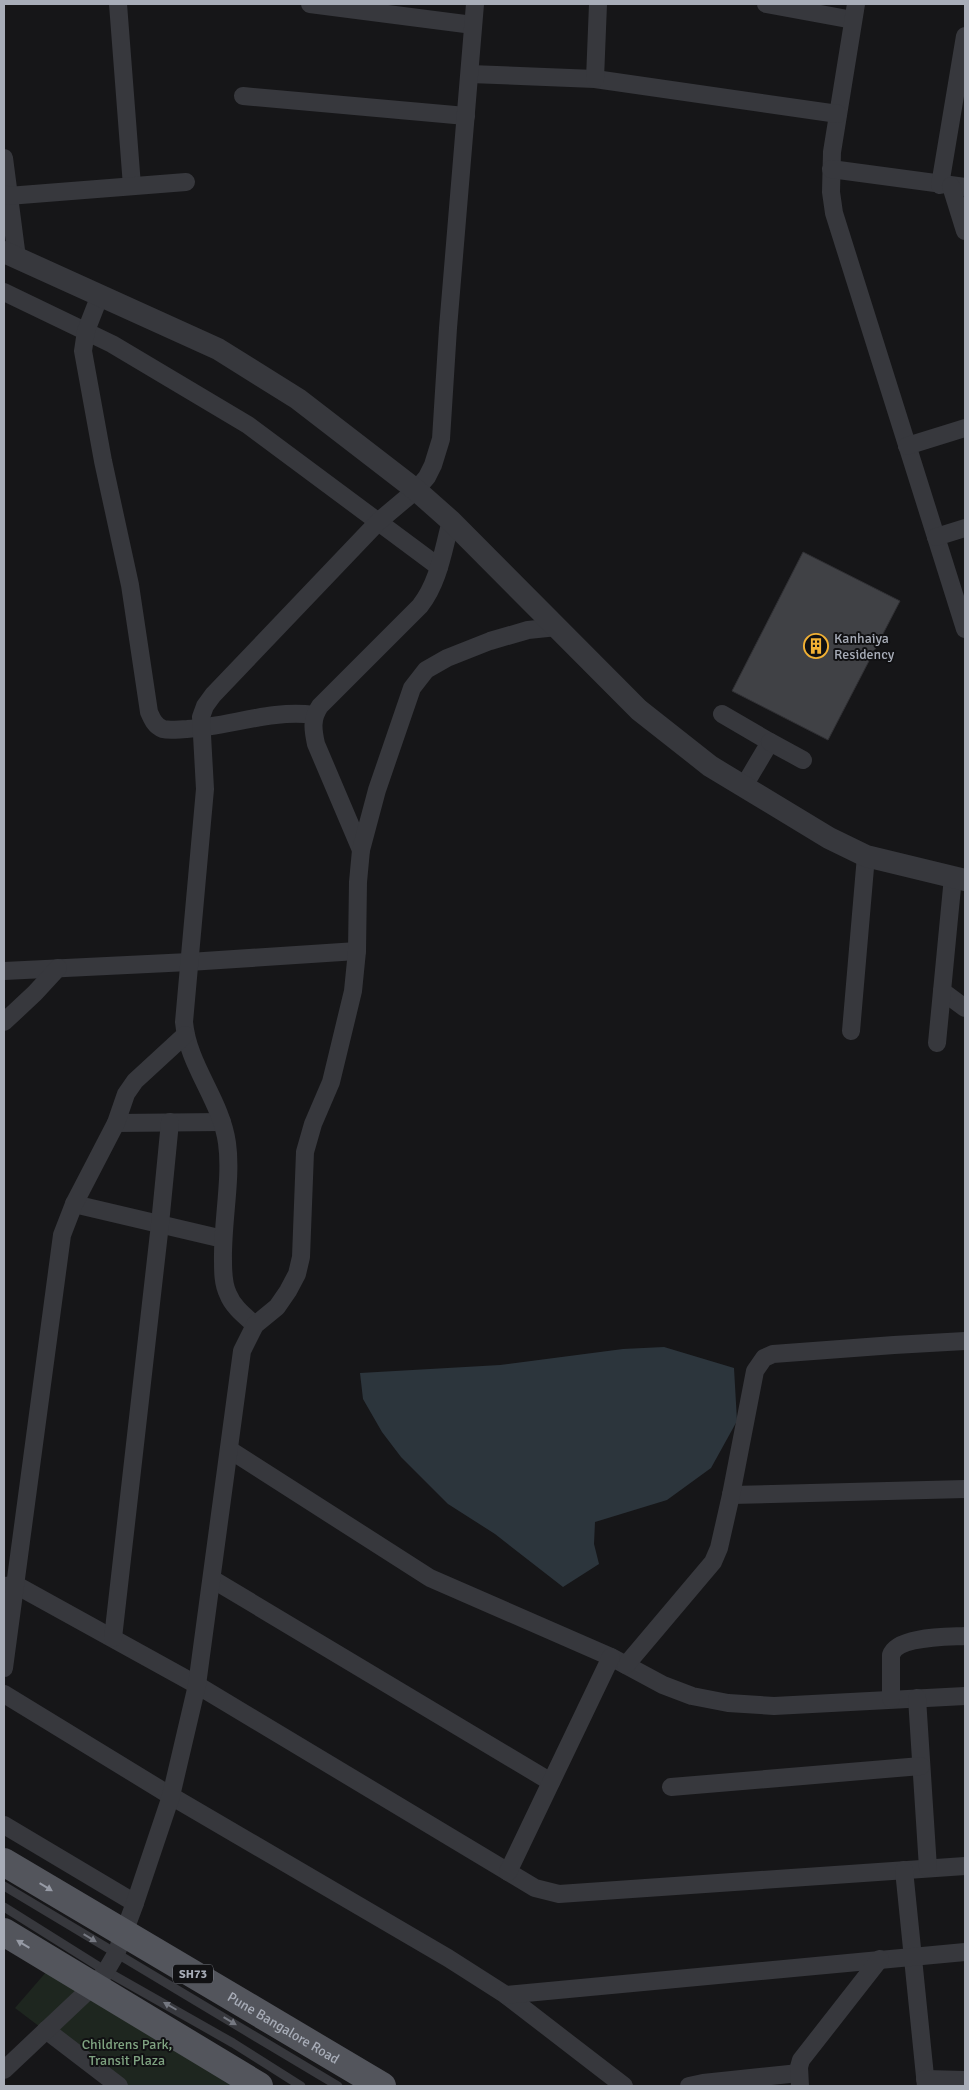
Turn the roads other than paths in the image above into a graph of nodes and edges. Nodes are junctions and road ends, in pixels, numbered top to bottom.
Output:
1 (118, 4) edge
2 (310, 4) edge
3 (475, 4) edge
4 (598, 4) edge
5 (766, 4) edge
6 (402, 10) edge
7 (854, 12) edge
8 (473, 25) junction
9 (965, 36) edge
10 (470, 74) junction
11 (596, 79) junction
12 (961, 92) edge
13 (243, 96) dead end
14 (838, 114) junction
15 (466, 116) junction
16 (4, 158) edge
17 (831, 169) junction
18 (186, 182) dead end
19 (132, 186) junction
20 (952, 186) edge
21 (6, 195) edge
22 (965, 230) edge
23 (10, 255) edge
24 (4, 292) edge
25 (100, 295) junction
26 (86, 331) junction
27 (965, 428) edge
28 (907, 446) junction
29 (416, 490) junction
30 (379, 521) junction
31 (451, 521) junction
32 (965, 528) edge
33 (936, 537) junction
34 (439, 567) junction
35 (558, 628) junction
36 (965, 628) edge
37 (722, 714) dead end
38 (314, 715) junction
39 (201, 728) junction
40 (770, 742) junction
41 (803, 760) dead end
42 (744, 786) junction
43 (361, 850) junction
44 (866, 856) junction
45 (959, 878) edge
46 (357, 951) junction
47 (189, 962) junction
48 (58, 968) junction
49 (4, 971) edge
50 (942, 991) junction
51 (965, 1008) edge
52 (4, 1022) edge
53 (851, 1031) dead end
54 (185, 1035) junction
55 (937, 1043) dead end
56 (170, 1122) junction
57 (222, 1122) junction
58 (116, 1123) junction
59 (74, 1204) junction
60 (160, 1224) junction
61 (222, 1239) junction
62 (255, 1325) junction
63 (965, 1341) edge
64 (230, 1450) junction
65 (965, 1489) edge
66 (731, 1495) junction
67 (212, 1578) junction
68 (10, 1586) edge
69 (965, 1636) edge
70 (113, 1638) junction
71 (618, 1661) junction
72 (4, 1668) edge
73 (197, 1685) junction
74 (4, 1694) edge
75 (965, 1696) edge
76 (917, 1698) junction
77 (890, 1699) junction
78 (921, 1766) junction
79 (551, 1782) junction
80 (670, 1787) dead end
81 (171, 1796) junction
82 (4, 1825) edge
83 (4, 1862) edge
84 (965, 1866) edge
85 (928, 1868) junction
86 (904, 1870) junction
87 (508, 1872) junction
88 (4, 1886) edge
89 (136, 1902) junction
90 (4, 1907) edge
91 (4, 1932) edge
92 (120, 1944) junction
93 (965, 1952) edge
94 (913, 1955) junction
95 (880, 1960) junction
96 (100, 1979) junction
97 (506, 1995) junction
98 (46, 2030) junction
99 (4, 2070) edge
100 (800, 2080) edge
101 (965, 2080) edge
102 (926, 2083) edge
103 (119, 2086) edge
104 (259, 2086) edge
105 (301, 2086) edge
106 (338, 2086) edge
107 (382, 2086) edge
108 (624, 2086) edge
109 (689, 2086) edge

1 - 19 street
2 - 6 street
3 - 8 street
4 - 11 street
5 - 7 street
6 - 8 street
7 - 14 street
8 - 10 street
9 - 12 street
10 - 11 street
10 - 15 street
11 - 14 street
12 - 20 street
13 - 15 street
14 - 17 street
15 - 29 street
16 - 21 street
17 - 20 street
17 - 28 street
18 - 19 street
19 - 21 street
20 - 22 street
21 - 23 street
23 - 25 street
24 - 26 street
25 - 26 street
25 - 29 street
26 - 30 street
26 - 39 street
27 - 28 street
28 - 33 street
29 - 30 street
29 - 31 street
30 - 34 street
30 - 39 street
31 - 34 street
31 - 35 street
32 - 33 street
33 - 36 street
34 - 38 street
35 - 42 street
35 - 43 street
37 - 40 street
38 - 39 street
38 - 43 street
39 - 47 street
40 - 41 street
40 - 42 street
42 - 44 street
43 - 46 street
44 - 45 street
44 - 53 street
45 - 50 street
46 - 47 street
46 - 62 street
47 - 48 street
47 - 54 street
48 - 49 street
48 - 52 street
50 - 51 street
50 - 55 street
54 - 57 street
54 - 58 street
56 - 57 street
56 - 58 street
56 - 60 street
57 - 61 street
58 - 59 street
59 - 60 street
59 - 68 street
60 - 61 street
60 - 70 street
61 - 62 street
62 - 64 street
63 - 66 street
64 - 67 street
64 - 71 street
65 - 66 street
66 - 71 street
67 - 73 street
67 - 79 street
68 - 70 street
68 - 72 street
69 - 77 street
70 - 73 street
71 - 77 street
71 - 79 street
73 - 81 street
73 - 87 street
74 - 81 street
75 - 76 street
76 - 77 street
76 - 78 street
78 - 80 street
78 - 85 street
79 - 87 street
81 - 89 street
81 - 97 street
82 - 89 street
83 -> 92 main road, Pune Bangalore Road / SH73
84 - 85 street
85 - 86 street
86 - 87 street
86 - 94 street
88 -> 92 lane
89 - 92 street
90 - 96 lane
96 -> 91 main road
92 - 96 street
92 -> 106 lane
92 - 107 main road, Pune Bangalore Road / SH73
93 - 94 street
94 - 95 street
94 - 102 street
95 - 97 street
95 - 100 street
96 - 98 street
96 - 104 main road
105 -> 96 lane
97 - 108 street
98 - 99 street
98 - 103 street
100 - 109 street
101 - 102 street

